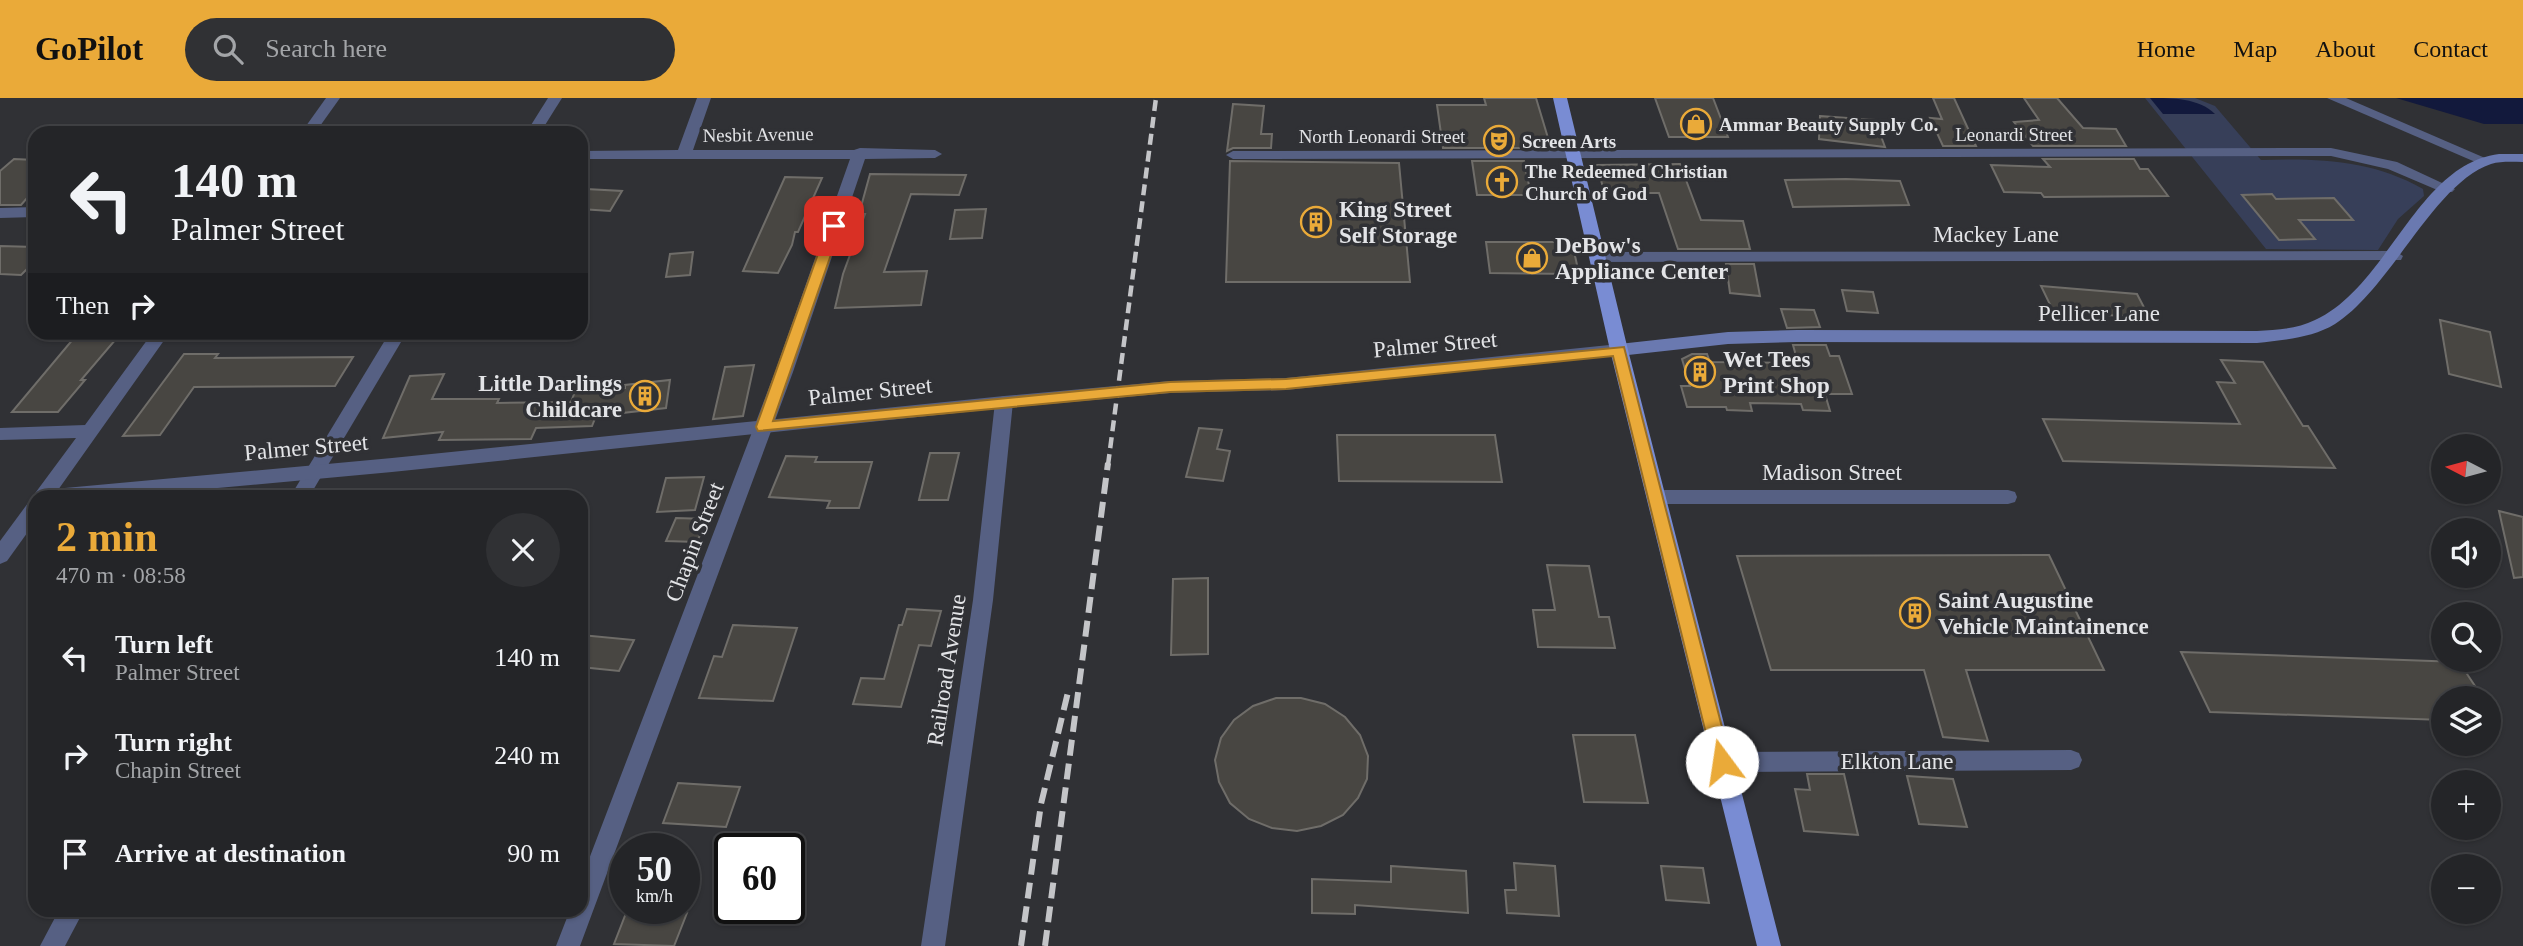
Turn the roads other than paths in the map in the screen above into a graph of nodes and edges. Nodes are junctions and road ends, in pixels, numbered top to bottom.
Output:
1 (333, 98) edge
2 (555, 98) edge
3 (704, 98) edge
4 (1560, 98) edge
5 (2334, 98) edge
6 (313, 126) edge
7 (537, 126) edge
8 (860, 152) junction
9 (684, 154) junction
10 (935, 154) dead end
11 (588, 155) edge
12 (1233, 155) dead end
13 (1574, 156) junction
14 (2516, 158) edge
15 (2485, 161) junction
16 (2447, 189) junction
17 (28, 212) edge
18 (0, 214) edge
19 (2395, 256) junction
20 (1598, 257) junction
21 (156, 340) edge
22 (394, 340) edge
23 (1619, 350) junction
24 (1004, 402) junction
25 (763, 427) junction
26 (90, 431) junction
27 (0, 434) edge
28 (313, 471) junction
29 (48, 490) edge
30 (116, 490) edge
31 (303, 490) edge
32 (1656, 497) junction
33 (2008, 497) dead end
34 (28, 518) edge
35 (0, 556) edge
36 (2071, 760) dead end
37 (1722, 762) junction
38 (588, 893) edge
39 (68, 917) edge
40 (579, 917) edge
41 (52, 946) edge
42 (568, 946) edge
43 (933, 946) edge
44 (1769, 946) edge

1 - 6 street
2 - 7 street
3 - 9 street
4 - 13 main road
5 - 15 street
8 - 9 street, Nesbit Avenue
8 - 10 street, Nesbit Avenue
8 - 25 street, Chapin Street
9 - 11 street, Nesbit Avenue
12 - 13 street, North Leonardi Street
13 - 16 street, Leonardi Street
13 - 20 main road
14 - 15 main road, Pellicer Lane
15 - 16 main road, Pellicer Lane
16 - 19 main road, Pellicer Lane
17 - 18 street
19 - 20 street, Mackey Lane
19 - 23 main road, Pellicer Lane
20 - 23 main road
21 - 26 street
22 - 28 street
23 - 24 street, Palmer Street
23 - 32 main road
24 - 25 street, Palmer Street
24 - 43 street, Railroad Avenue
25 - 28 street, Palmer Street
25 - 38 street, Chapin Street
26 - 27 street
26 - 29 street
28 - 30 street, Palmer Street
28 - 31 street
32 - 33 street, Madison Street
32 - 37 main road
34 - 35 street
36 - 37 street, Elkton Lane
37 - 44 main road
39 - 41 street
40 - 42 street, Chapin Street

